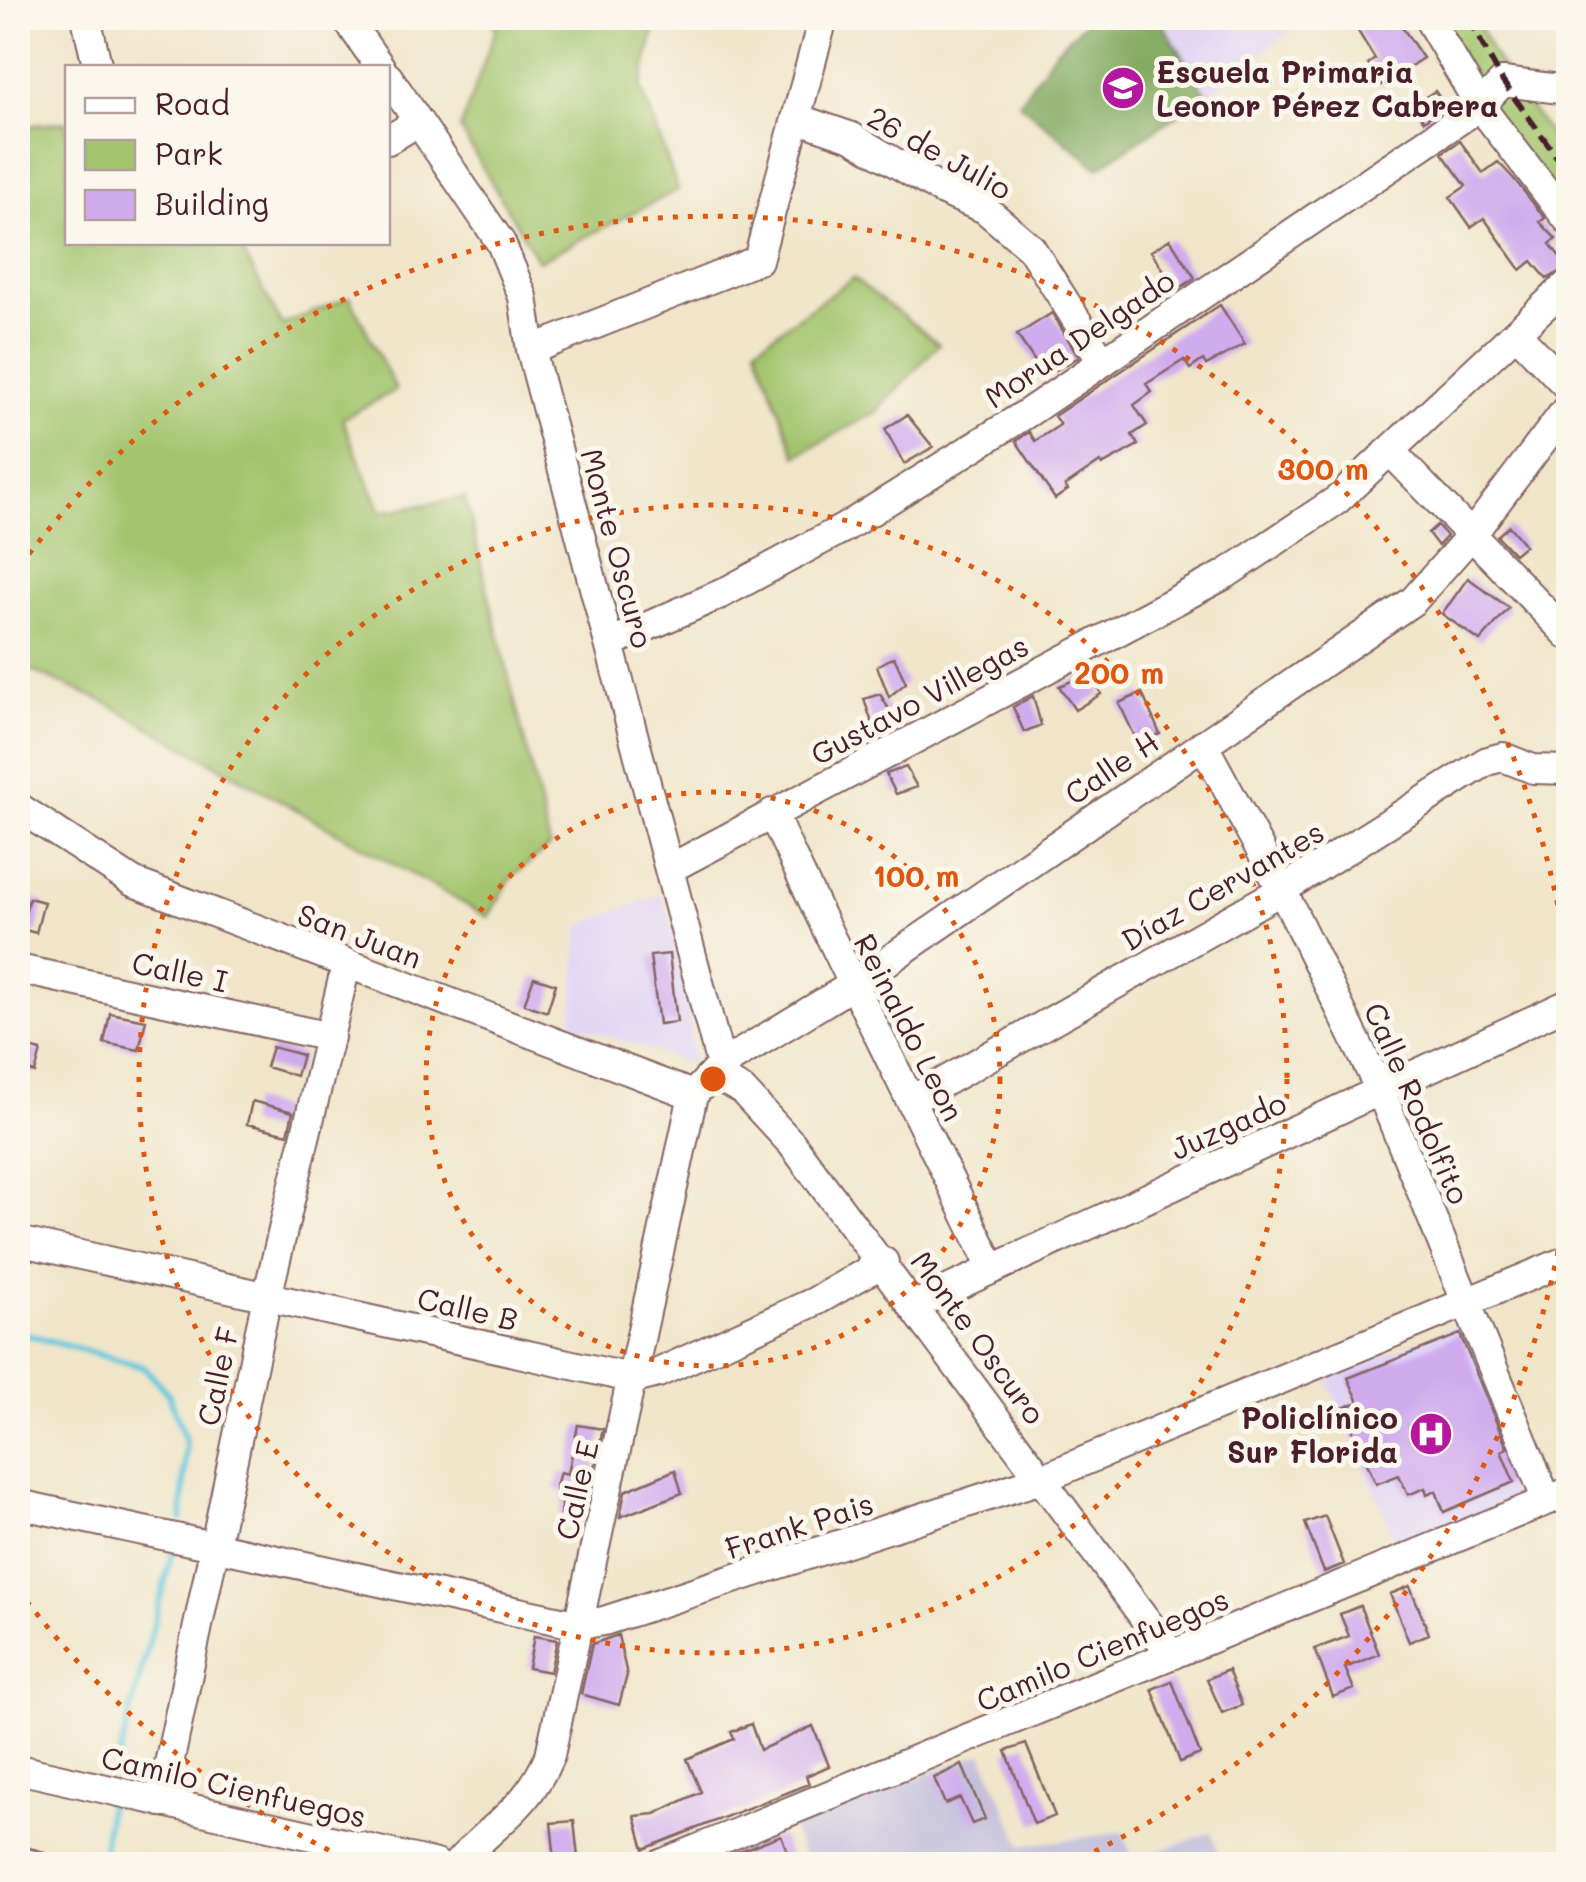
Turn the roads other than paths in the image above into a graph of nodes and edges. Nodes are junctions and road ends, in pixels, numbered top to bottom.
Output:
1 (86, 18) edge
2 (346, 18) edge
3 (823, 18) edge
4 (1428, 18) edge
5 (97, 65) edge
6 (379, 65) edge
7 (390, 81) edge
8 (1568, 90) edge
9 (1480, 106) junction
10 (796, 118) junction
11 (418, 122) junction
12 (390, 139) edge
13 (1568, 220) edge
14 (1568, 284) edge
15 (1518, 335) junction
16 (532, 350) junction
17 (1103, 362) junction
18 (1568, 387) edge
19 (1568, 406) edge
20 (1390, 452) junction
21 (1473, 534) junction
22 (1568, 635) edge
23 (610, 643) junction
24 (1202, 744) junction
25 (1568, 770) edge
26 (18, 807) edge
27 (772, 814) junction
28 (669, 869) junction
29 (1282, 890) junction
30 (346, 966) junction
31 (18, 969) edge
32 (851, 986) junction
33 (1568, 1004) edge
34 (330, 1038) junction
35 (718, 1070) junction
36 (1381, 1092) junction
37 (693, 1095) junction
38 (912, 1100) junction
39 (18, 1241) edge
40 (1568, 1260) edge
41 (884, 1262) junction
42 (992, 1268) junction
43 (267, 1297) junction
44 (1469, 1300) junction
45 (914, 1305) junction
46 (635, 1378) junction
47 (1041, 1479) junction
48 (1558, 1496) edge
49 (18, 1504) edge
50 (212, 1546) junction
51 (579, 1626) junction
52 (1172, 1655) junction
53 (18, 1769) edge
54 (161, 1802) junction
55 (702, 1858) edge
56 (436, 1864) edge
57 (457, 1864) edge
58 (661, 1864) edge

1 - 5 street
2 - 6 street
3 - 10 street
4 - 9 street
7 - 11 street, Monte Oscuro
8 - 9 street, Morua Delgado
9 - 13 street
9 - 17 street, Morua Delgado
10 - 16 street
10 - 17 street, 26 de Julio
11 - 12 street
11 - 16 street, Monte Oscuro
14 - 15 street, Gustavo Villegas
15 - 18 street
15 - 20 street, Gustavo Villegas
16 - 23 street, Monte Oscuro
17 - 23 street, Morua Delgado
19 - 21 street, Calle H
20 - 21 street
20 - 27 street, Gustavo Villegas
21 - 22 street
21 - 24 street, Calle H
23 - 28 street, Monte Oscuro
24 - 29 street, Calle Rodolfito
24 - 32 street, Calle H
25 - 29 street, Díaz Cervantes
26 - 30 street, San Juan
27 - 28 street, Gustavo Villegas
27 - 32 street, Reinaldo Leon
28 - 35 street, Monte Oscuro
29 - 36 street, Calle Rodolfito
29 - 38 street, Díaz Cervantes
30 - 34 street, Calle F
30 - 37 street, San Juan
31 - 34 street, Calle I
32 - 35 street, Calle H
32 - 38 street, Reinaldo Leon
33 - 36 street, Juzgado
34 - 43 street, Calle F
35 - 37 street, Calle H
35 - 41 street, Monte Oscuro
36 - 42 street, Juzgado
36 - 44 street, Calle Rodolfito
37 - 46 street, Calle E
38 - 42 street, Reinaldo Leon
39 - 43 street, Calle B
40 - 44 street, Frank Pais
41 - 45 street, Monte Oscuro
41 - 46 street
42 - 45 street, Juzgado
43 - 46 street, Calle B
43 - 50 street, Calle F
44 - 47 street, Frank Pais
44 - 48 street, Calle Rodolfito
45 - 47 street, Monte Oscuro
46 - 51 street, Calle E
47 - 51 street, Frank Pais
47 - 52 street, Monte Oscuro
48 - 52 street, Camilo Cienfuegos
49 - 50 street, Frank Pais
50 - 51 street, Frank Pais
50 - 54 street, Calle F
51 - 57 street, Calle E
52 - 55 street, Camilo Cienfuegos
53 - 54 street, Camilo Cienfuegos
54 - 56 street, Camilo Cienfuegos
55 - 58 street, Camilo Cienfuegos

